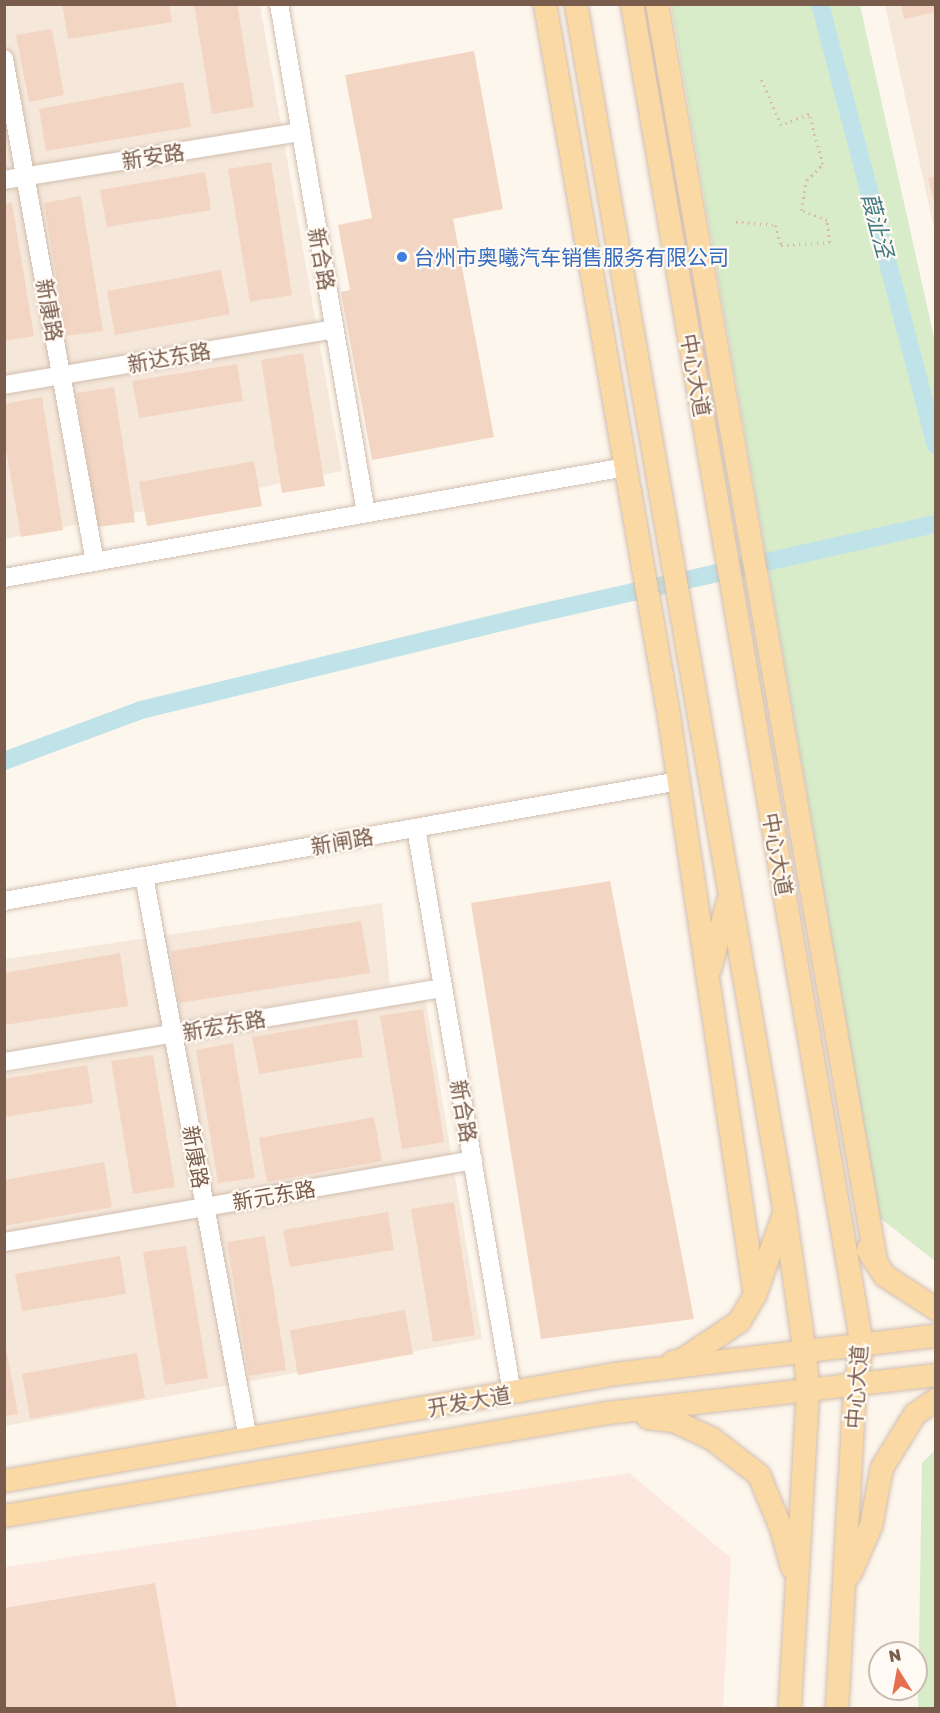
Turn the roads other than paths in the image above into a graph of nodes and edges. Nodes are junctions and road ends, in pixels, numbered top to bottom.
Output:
1 (279, 4) edge
2 (545, 4) edge
3 (634, 4) edge
4 (657, 4) edge
5 (576, 8) edge
6 (662, 42) junction
7 (552, 47) junction
8 (4, 58) edge
9 (301, 132) junction
10 (26, 177) junction
11 (4, 180) edge
12 (334, 329) junction
13 (713, 338) junction
14 (606, 353) junction
15 (62, 375) junction
16 (697, 380) junction
17 (4, 385) edge
18 (645, 413) junction
19 (626, 467) junction
20 (366, 513) junction
21 (95, 562) junction
22 (4, 578) edge
23 (679, 781) junction
24 (416, 828) junction
25 (144, 876) junction
26 (730, 895) junction
27 (4, 901) edge
28 (788, 916) junction
29 (822, 966) junction
30 (708, 976) junction
31 (443, 988) junction
32 (173, 1034) junction
33 (4, 1062) edge
34 (473, 1160) junction
35 (836, 1195) junction
36 (205, 1207) junction
37 (785, 1213) junction
38 (4, 1242) edge
39 (876, 1262) junction
40 (754, 1295) junction
41 (936, 1309) edge
42 (936, 1336) edge
43 (862, 1346) junction
44 (805, 1354) junction
45 (615, 1374) junction
46 (936, 1375) edge
47 (855, 1387) junction
48 (808, 1392) junction
49 (512, 1393) junction
50 (936, 1400) edge
51 (608, 1413) junction
52 (248, 1439) junction
53 (4, 1481) edge
54 (4, 1516) edge
55 (797, 1587) junction
56 (844, 1589) junction
57 (790, 1708) edge
58 (837, 1708) edge

1 - 9 street, 新合路
2 - 7 main road
3 - 6 main road
3 - 16 main road, 中心大道
4 - 6 main road
5 - 7 main road
5 - 18 main road
6 - 13 main road
7 - 14 main road
8 - 10 street, 新康路
9 - 10 street, 新安路
9 - 12 street, 新合路
10 - 11 street, 新安路
10 - 15 street, 新康路
12 - 15 street, 新达东路
12 - 20 street, 新合路
13 - 16 main road
13 - 29 main road
14 - 18 main road
14 - 19 main road
15 - 17 street, 新达东路
15 - 21 street, 新康路
16 - 28 main road, 中心大道
18 - 26 main road
19 - 20 street
19 - 23 main road
20 - 21 street
21 - 22 street
23 - 24 street, 新闸路
23 - 30 main road
24 - 25 street, 新闸路
24 - 31 street, 新合路
25 - 27 street, 新闸路
25 - 32 street, 新康路
26 - 30 main road
26 - 37 main road
28 - 29 main road
28 - 35 main road, 中心大道
29 - 39 main road
30 - 40 main road
31 - 32 street, 新宏东路
31 - 34 street, 新合路
32 - 33 street, 新宏东路
32 - 36 street, 新康路
34 - 36 street, 新元东路
34 - 49 street, 新合路
35 - 39 main road
35 - 43 main road, 中心大道
36 - 38 street, 新元东路
36 - 52 street, 新康路
37 - 40 main road
37 - 44 main road
39 - 41 main road
40 - 45 main road
42 - 43 main road, 开发大道
43 - 44 main road, 开发大道
43 - 47 main road, 中心大道
44 - 45 main road, 开发大道
44 - 48 main road
45 - 49 main road, 开发大道
46 - 47 main road, 开发大道
47 - 48 main road, 开发大道
47 - 56 main road, 中心大道
48 - 51 main road, 开发大道
48 - 55 main road
49 - 52 main road, 开发大道
50 - 56 main road
51 - 54 main road, 开发大道
51 - 55 main road
52 - 53 main road, 开发大道
55 - 57 main road
56 - 58 main road, 中心大道

